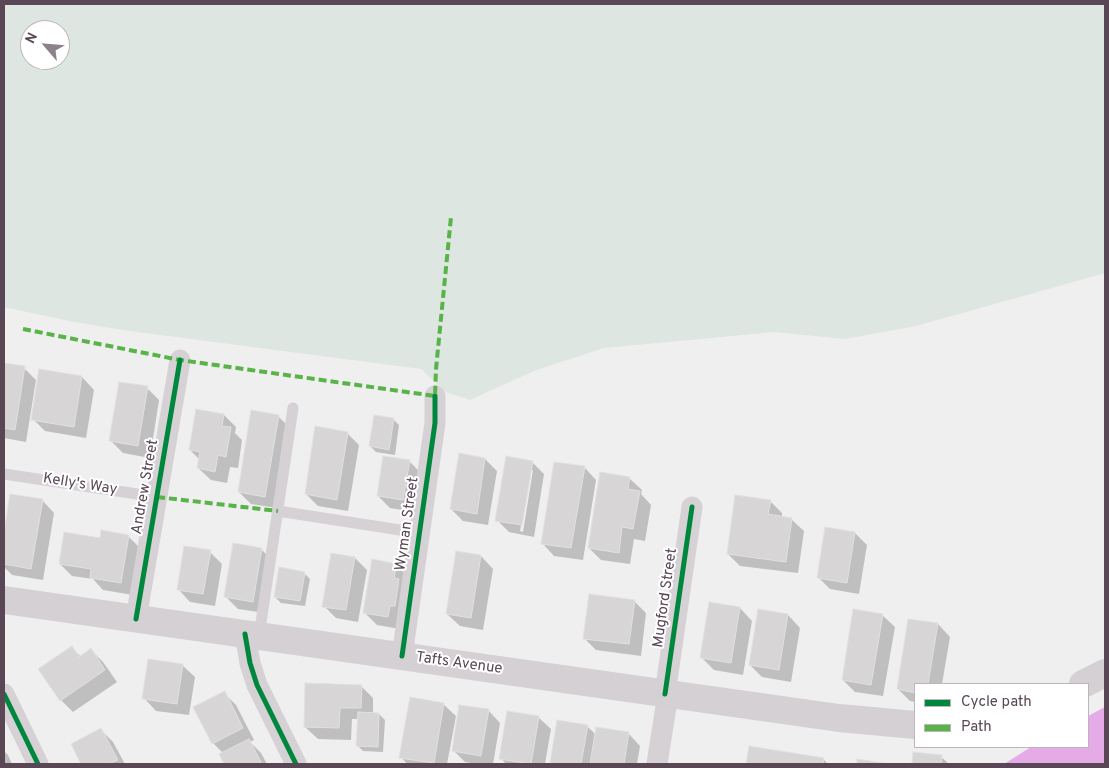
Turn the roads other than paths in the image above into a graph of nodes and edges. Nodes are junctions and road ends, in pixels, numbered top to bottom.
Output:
1 (180, 360) dead end
2 (435, 396) dead end
3 (293, 408) dead end
4 (4, 474) edge
5 (157, 497) junction
6 (692, 507) dead end
7 (278, 511) junction
8 (419, 533) junction
9 (4, 600) edge
10 (136, 619) junction
11 (252, 635) junction
12 (402, 656) junction
13 (1105, 673) edge
14 (1085, 683) edge
15 (4, 694) edge
16 (666, 694) junction
17 (914, 725) edge
18 (38, 764) edge
19 (296, 764) edge
20 (657, 764) edge

1 - 5 street, Andrew Street
2 - 8 street, Wyman Street
3 - 7 lane
4 - 5 lane, Kelly's Way
5 - 10 street, Andrew Street
6 - 16 street, Mugford Street
7 - 8 lane
7 - 11 lane
8 - 12 street, Wyman Street
9 - 10 main road, Tafts Avenue
10 - 11 main road, Tafts Avenue
11 - 12 main road, Tafts Avenue
11 - 19 street
12 - 16 main road, Tafts Avenue
13 - 14 main road
15 - 18 street
16 - 17 main road, Tafts Avenue
16 - 20 street, Mugford Street

